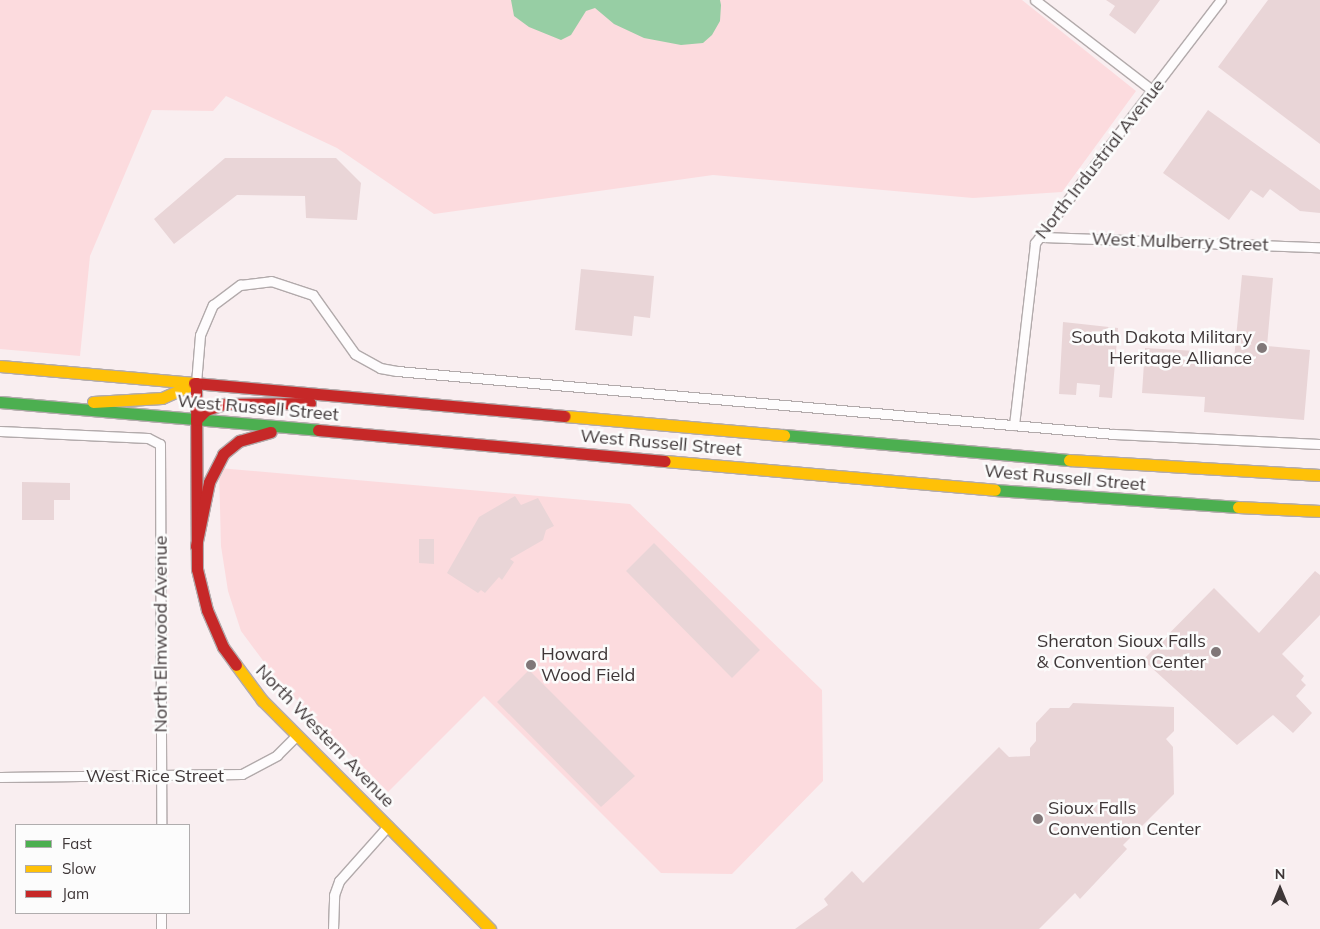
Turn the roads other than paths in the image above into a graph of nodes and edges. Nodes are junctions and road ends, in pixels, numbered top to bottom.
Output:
1 (1035, 0) edge
2 (1221, 0) edge
3 (1153, 91) junction
4 (1041, 236) junction
5 (1320, 248) edge
6 (0, 366) edge
7 (196, 383) junction
8 (388, 400) junction
9 (0, 402) edge
10 (30, 405) junction
11 (196, 420) junction
12 (1014, 425) junction
13 (0, 432) edge
14 (336, 432) junction
15 (1320, 444) edge
16 (1320, 475) edge
17 (1294, 510) junction
18 (1320, 511) edge
19 (1320, 516) edge
20 (196, 546) junction
21 (296, 735) junction
22 (161, 776) junction
23 (0, 777) edge
24 (161, 824) edge
25 (388, 826) junction
26 (161, 914) edge
27 (161, 929) edge
28 (333, 929) edge
29 (490, 929) edge

1 - 3 street
2 - 3 street, North Industrial Avenue
3 - 4 street, North Industrial Avenue
4 - 5 street, West Mulberry Street
4 - 12 street, North Industrial Avenue
6 - 7 main road, West Russell Street
7 - 8 main road, West Russell Street
7 - 10 main road
7 - 11 main road, North Western Avenue
7 - 12 street, West Russell Street
8 - 11 main road
8 - 16 main road, West Russell Street
9 - 10 main road, West Russell Street
10 - 11 main road, West Russell Street
11 - 14 main road, West Russell Street
11 - 20 main road, North Western Avenue
12 - 15 street, West Russell Street
13 - 22 street, North Elmwood Avenue
14 - 17 main road, West Russell Street
14 - 20 main road
17 - 18 main road, West Russell Street
17 - 19 main road
20 - 21 main road, North Western Avenue
21 - 22 street, West Rice Street
21 - 25 main road, North Western Avenue
22 - 23 street, West Rice Street
22 - 24 street, North Elmwood Avenue
25 - 28 street
25 - 29 main road, North Western Avenue
26 - 27 street

